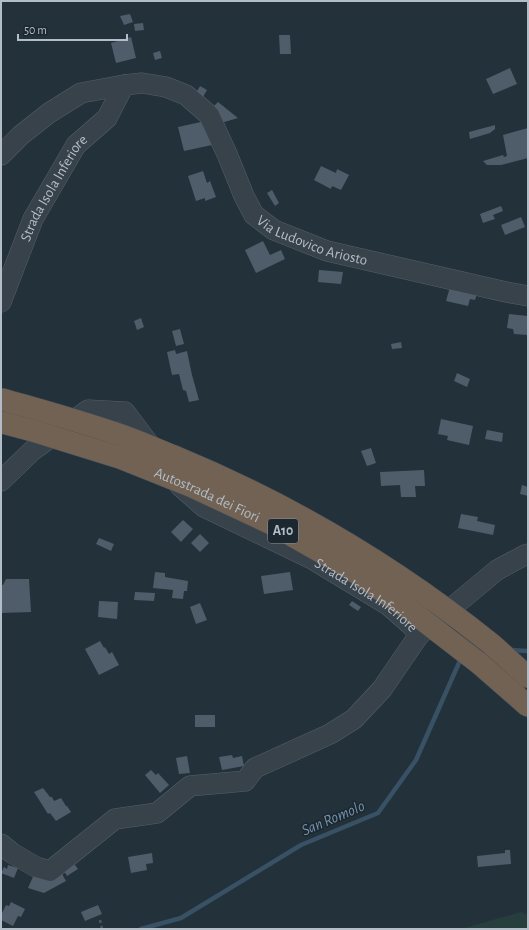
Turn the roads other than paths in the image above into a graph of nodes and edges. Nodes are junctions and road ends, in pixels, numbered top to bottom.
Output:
1 (124, 85) junction
2 (1, 156) edge
3 (528, 296) edge
4 (1, 302) edge
5 (1, 399) edge
6 (1, 422) edge
7 (1, 481) edge
8 (528, 554) edge
9 (419, 634) junction
10 (528, 677) edge
11 (528, 706) edge
12 (1, 844) edge

1 - 2 street, Via Ludovico Ariosto
1 - 3 street, Via Ludovico Ariosto
1 - 4 street, Strada Isola Inferiore
5 - 10 highway, Autostrada dei Fiori / A10, bridge
6 - 11 highway, Autostrada dei Fiori / A10, bridge
7 - 9 street, Strada Isola Inferiore
8 - 9 street
9 - 12 street, Strada Isola Inferiore

